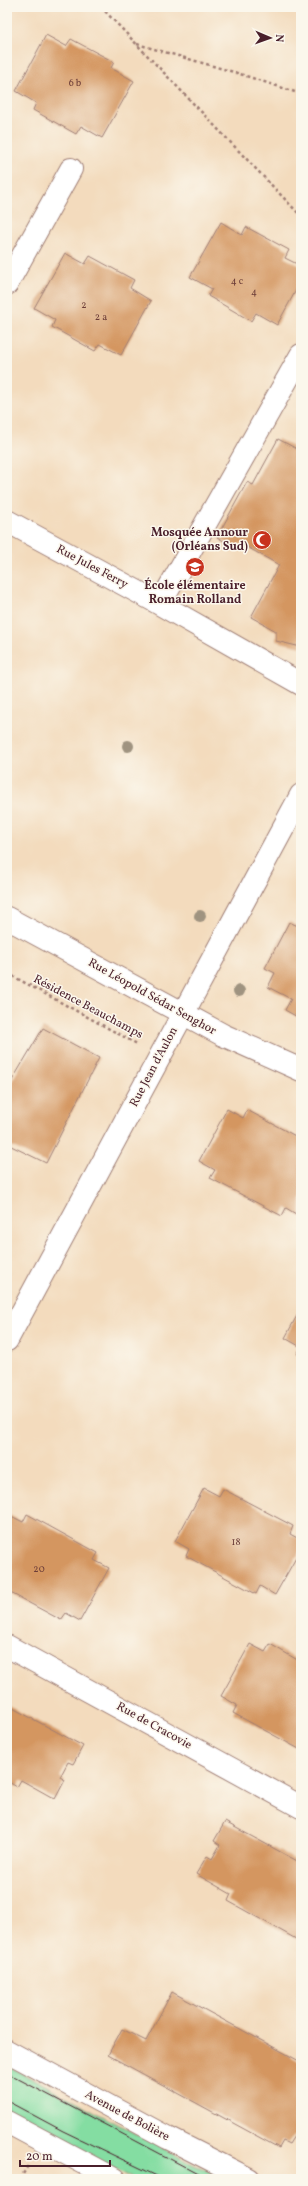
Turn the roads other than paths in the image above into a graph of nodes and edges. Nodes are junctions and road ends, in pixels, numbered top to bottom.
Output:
1 (71, 168) dead end
2 (7, 284) edge
3 (301, 355) edge
4 (7, 521) edge
5 (160, 604) junction
6 (301, 684) edge
7 (301, 795) edge
8 (7, 918) edge
9 (183, 1013) junction
10 (301, 1070) edge
11 (7, 1340) edge
12 (7, 1646) edge
13 (301, 1807) edge
14 (7, 2051) edge
15 (7, 2122) edge
16 (114, 2179) edge
17 (249, 2179) edge

1 - 2 street
3 - 5 street
4 - 5 street, Rue Jules Ferry
5 - 6 street, Rue Jules Ferry
7 - 9 street, Rue Jean d'Aulon
8 - 9 street, Rue Léopold Sédar Senghor
9 - 10 street, Rue Léopold Sédar Senghor
9 - 11 street, Rue Jean d'Aulon
12 - 13 street, Rue de Cracovie
14 - 17 street, Avenue de Bolière
15 - 16 street

